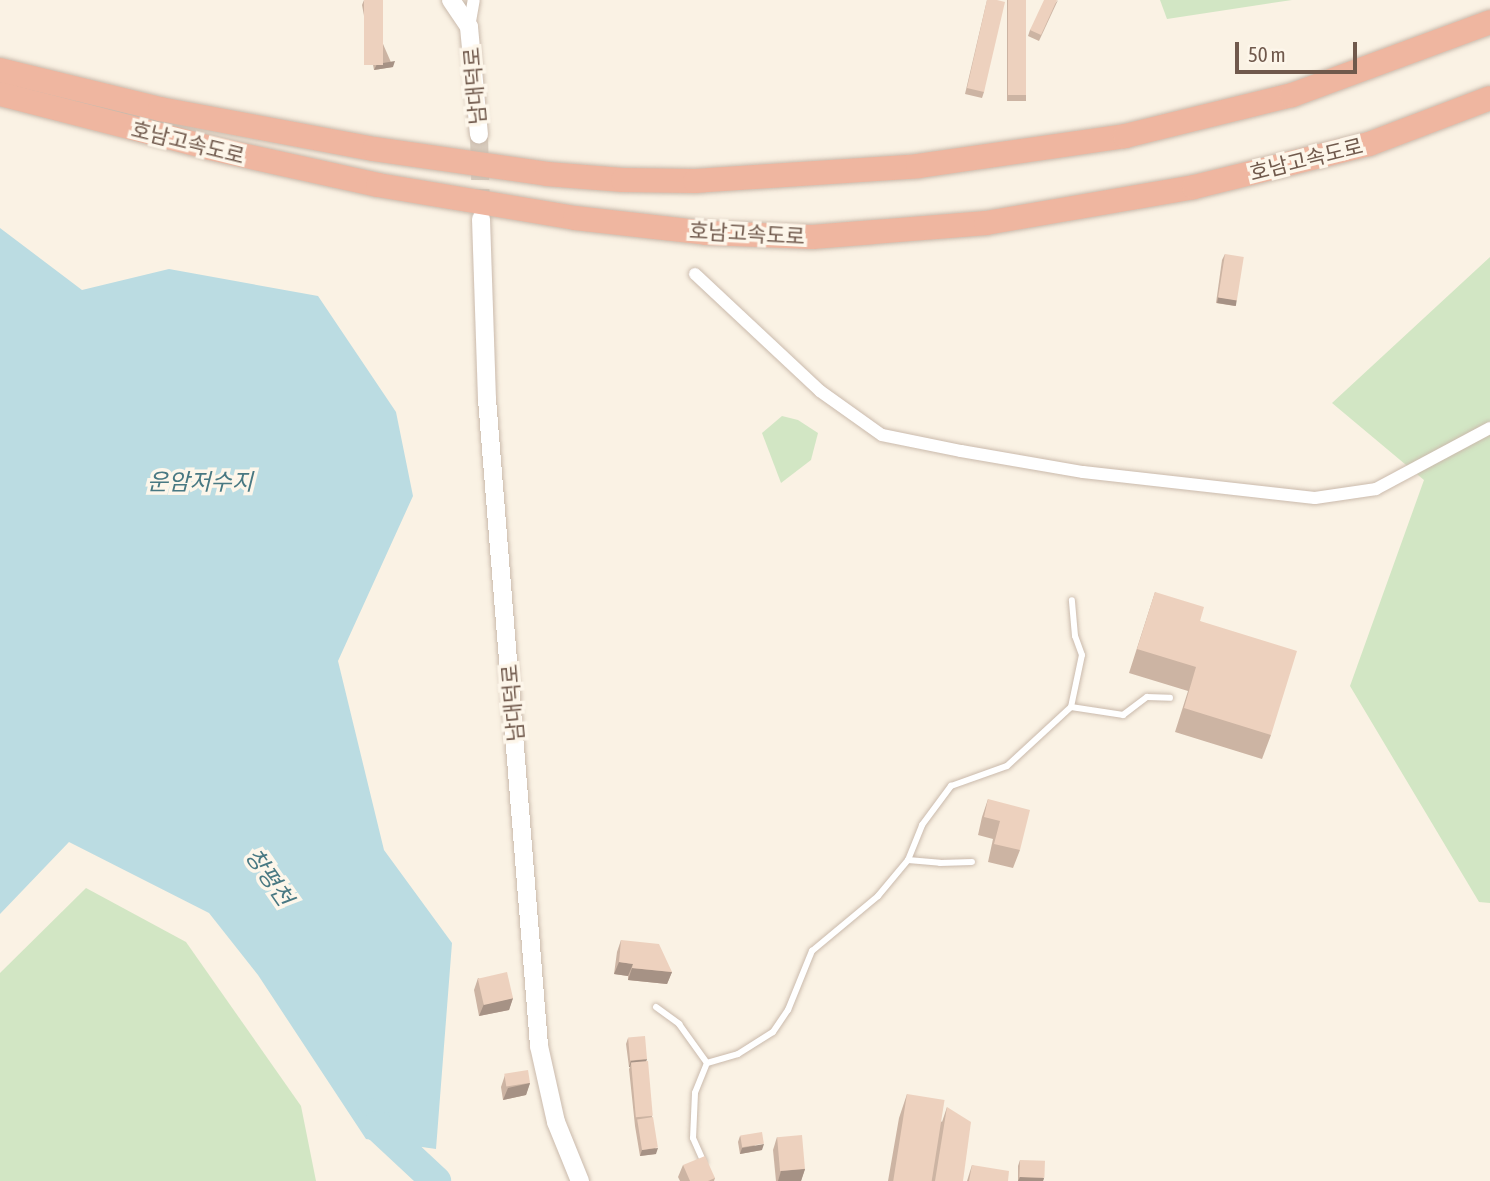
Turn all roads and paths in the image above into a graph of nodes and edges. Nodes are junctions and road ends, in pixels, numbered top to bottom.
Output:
1 (451, 0) edge
2 (474, 0) edge
3 (1490, 22) edge
4 (469, 27) junction
5 (0, 70) edge
6 (0, 94) edge
7 (1490, 98) edge
8 (479, 135) tunnel mouth
9 (481, 219) tunnel mouth
10 (695, 274) dead end
11 (1490, 428) edge
12 (1072, 600) dead end
13 (1170, 698) dead end
14 (1071, 707) junction
15 (908, 860) junction
16 (972, 862) dead end
17 (656, 1007) dead end
18 (707, 1063) junction
19 (707, 1170) edge
20 (580, 1181) edge

1 - 4 main road, 남대덕로
2 - 4 street
3 - 5 highway, 호남고속도로
4 - 8 main road, 남대덕로
6 - 7 highway, 호남고속도로
9 - 20 main road, 남대덕로
10 - 11 street
12 - 14 lane
13 - 14 lane
14 - 15 lane
15 - 16 lane
15 - 18 lane
17 - 18 lane
18 - 19 lane

